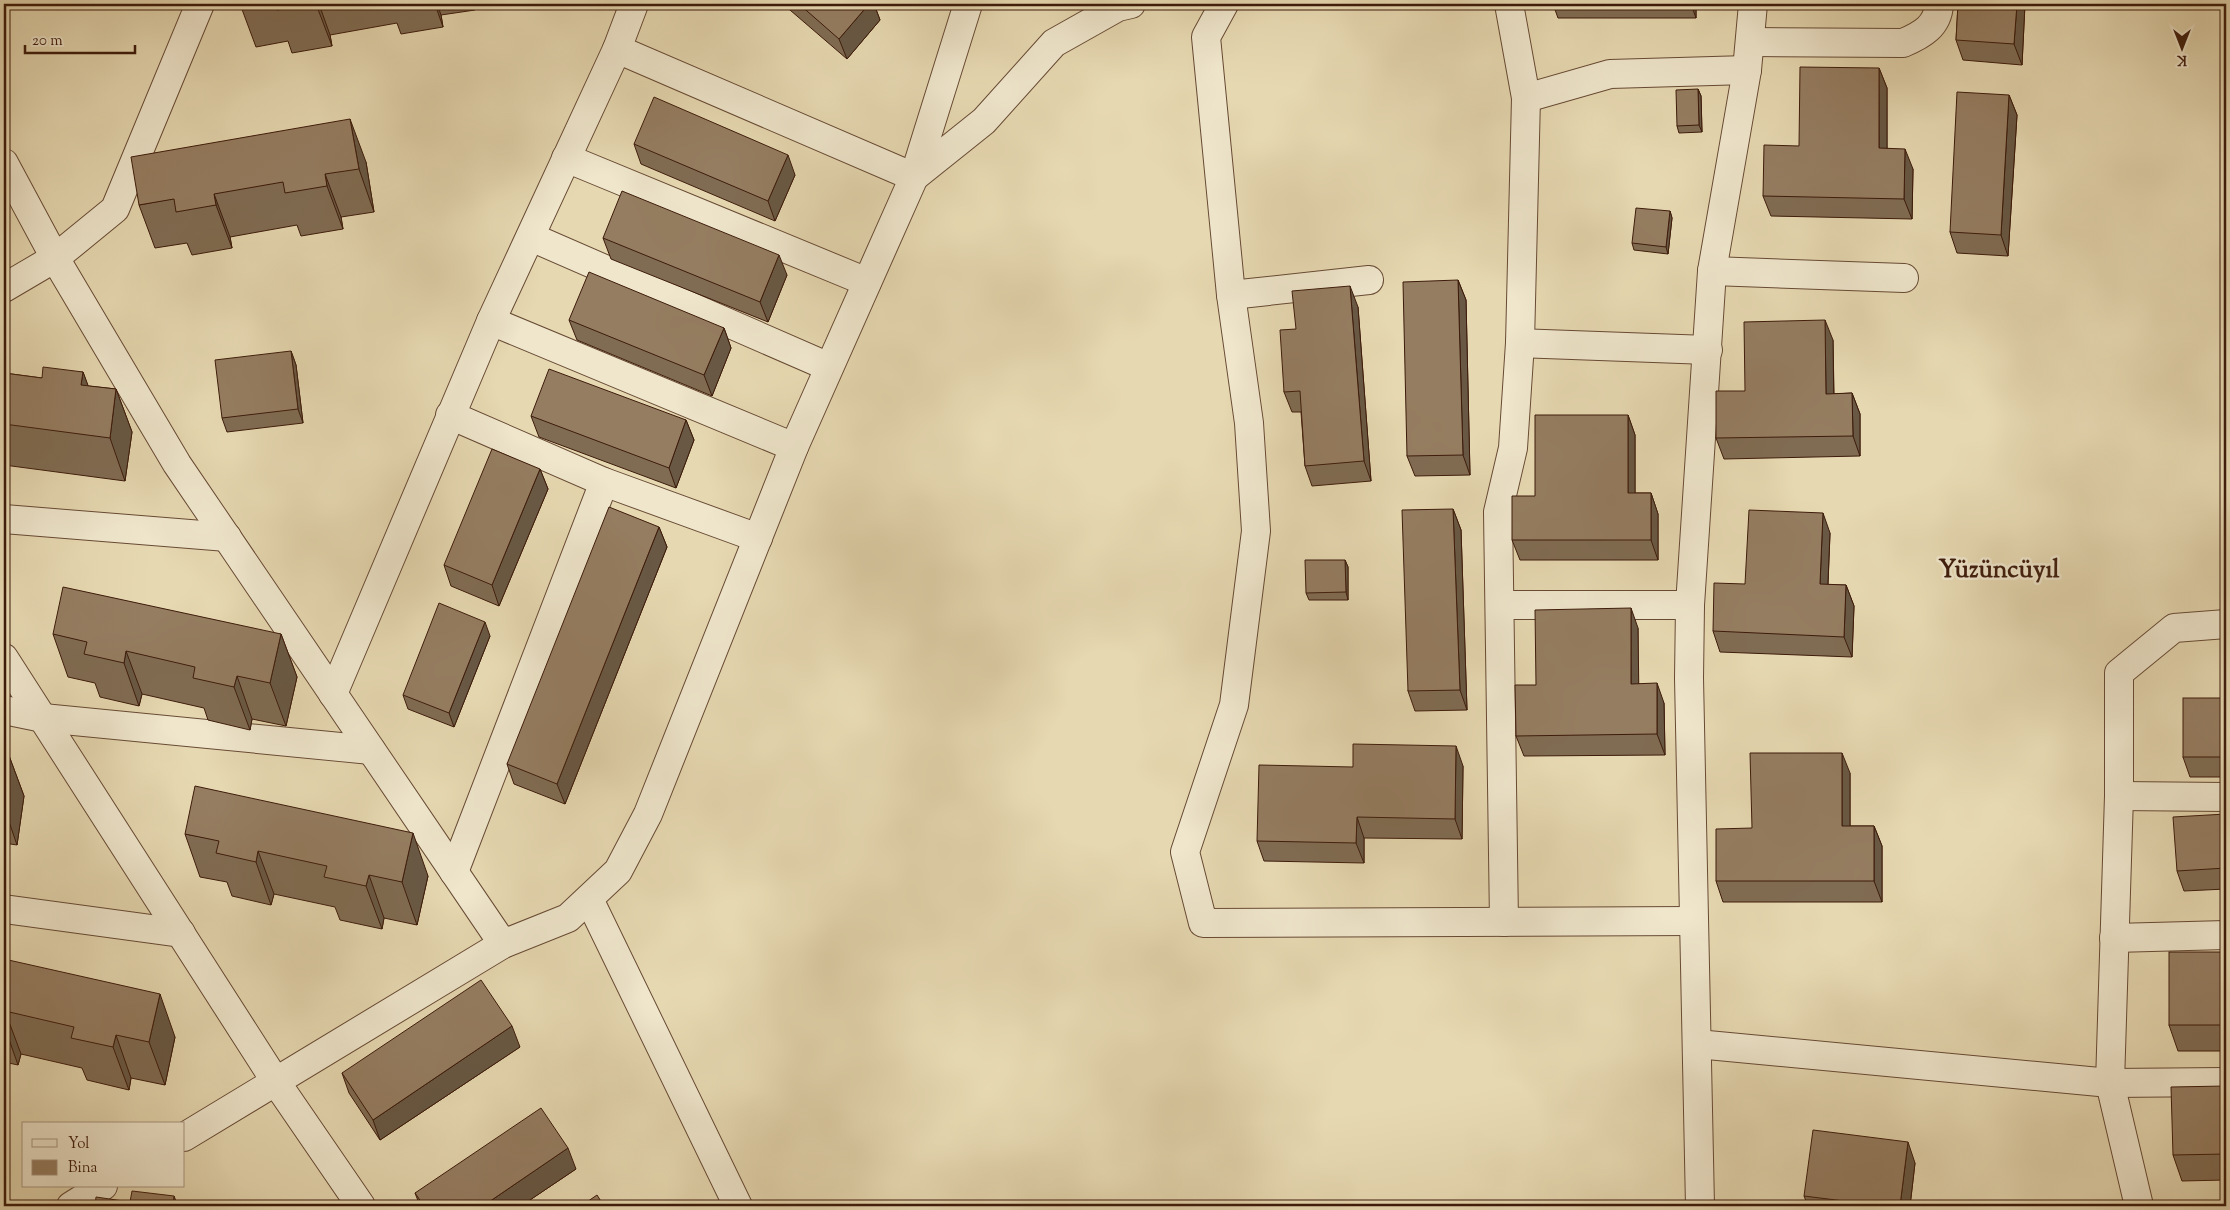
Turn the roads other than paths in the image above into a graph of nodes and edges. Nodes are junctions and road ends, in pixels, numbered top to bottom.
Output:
1 (200, 4) edge
2 (634, 4) edge
3 (968, 4) edge
4 (1131, 4) edge
5 (1224, 4) edge
6 (1509, 4) edge
7 (1753, 4) edge
8 (1939, 4) edge
9 (1751, 42) junction
10 (617, 49) junction
11 (1747, 70) junction
12 (1526, 98) junction
13 (566, 158) junction
14 (4, 163) edge
15 (914, 177) junction
16 (531, 237) junction
17 (55, 258) junction
18 (1712, 271) junction
19 (1904, 278) dead end
20 (1369, 280) dead end
21 (867, 282) junction
22 (4, 288) edge
23 (1231, 295) junction
24 (491, 322) junction
25 (1520, 343) junction
26 (1708, 350) junction
27 (829, 367) junction
28 (450, 415) junction
29 (794, 446) junction
30 (604, 482) junction
31 (4, 519) edge
32 (227, 537) junction
33 (758, 538) junction
34 (1500, 604) junction
35 (1690, 604) junction
36 (2226, 624) edge
37 (4, 658) edge
38 (333, 694) junction
39 (4, 710) edge
40 (43, 718) junction
41 (371, 750) junction
42 (2119, 796) junction
43 (2226, 797) edge
44 (454, 872) junction
45 (589, 899) junction
46 (4, 909) edge
47 (1694, 921) junction
48 (1504, 922) junction
49 (181, 933) junction
50 (2226, 935) edge
51 (2114, 938) junction
52 (502, 944) junction
53 (1697, 1044) junction
54 (276, 1082) junction
55 (2226, 1082) edge
56 (2110, 1084) junction
57 (185, 1137) edge
58 (101, 1188) edge
59 (70, 1206) edge
60 (361, 1206) edge
61 (738, 1206) edge
62 (1700, 1206) edge
63 (2139, 1206) edge

1 - 17 street
2 - 10 street
3 - 15 street
4 - 15 street
5 - 23 street
6 - 12 street
7 - 9 street
8 - 9 street
9 - 11 street
10 - 13 street
10 - 15 street
11 - 12 street
11 - 18 street
12 - 25 street
13 - 16 street
13 - 21 street
14 - 17 street
15 - 21 street
16 - 24 street
16 - 27 street
17 - 22 street
17 - 32 street
18 - 19 street
18 - 26 street
20 - 23 street
21 - 27 street
23 - 48 street
24 - 28 street
24 - 29 street
25 - 26 street
25 - 34 street
26 - 35 street
27 - 29 street
28 - 30 street
28 - 38 street
29 - 33 street
30 - 33 street
30 - 44 street
31 - 32 street
32 - 38 street
33 - 45 street
34 - 35 street
34 - 48 street
35 - 47 street
36 - 42 street
37 - 40 street
38 - 41 street
39 - 40 street
40 - 41 street
40 - 49 street
41 - 44 street
42 - 43 street
42 - 51 street
44 - 52 street
45 - 52 street
45 - 61 street
46 - 49 street
47 - 48 street
47 - 53 street
49 - 54 street
50 - 51 street
51 - 56 street
52 - 54 street
53 - 56 street
53 - 62 street
54 - 57 street
54 - 60 street
55 - 56 street
56 - 63 street
58 - 59 street

